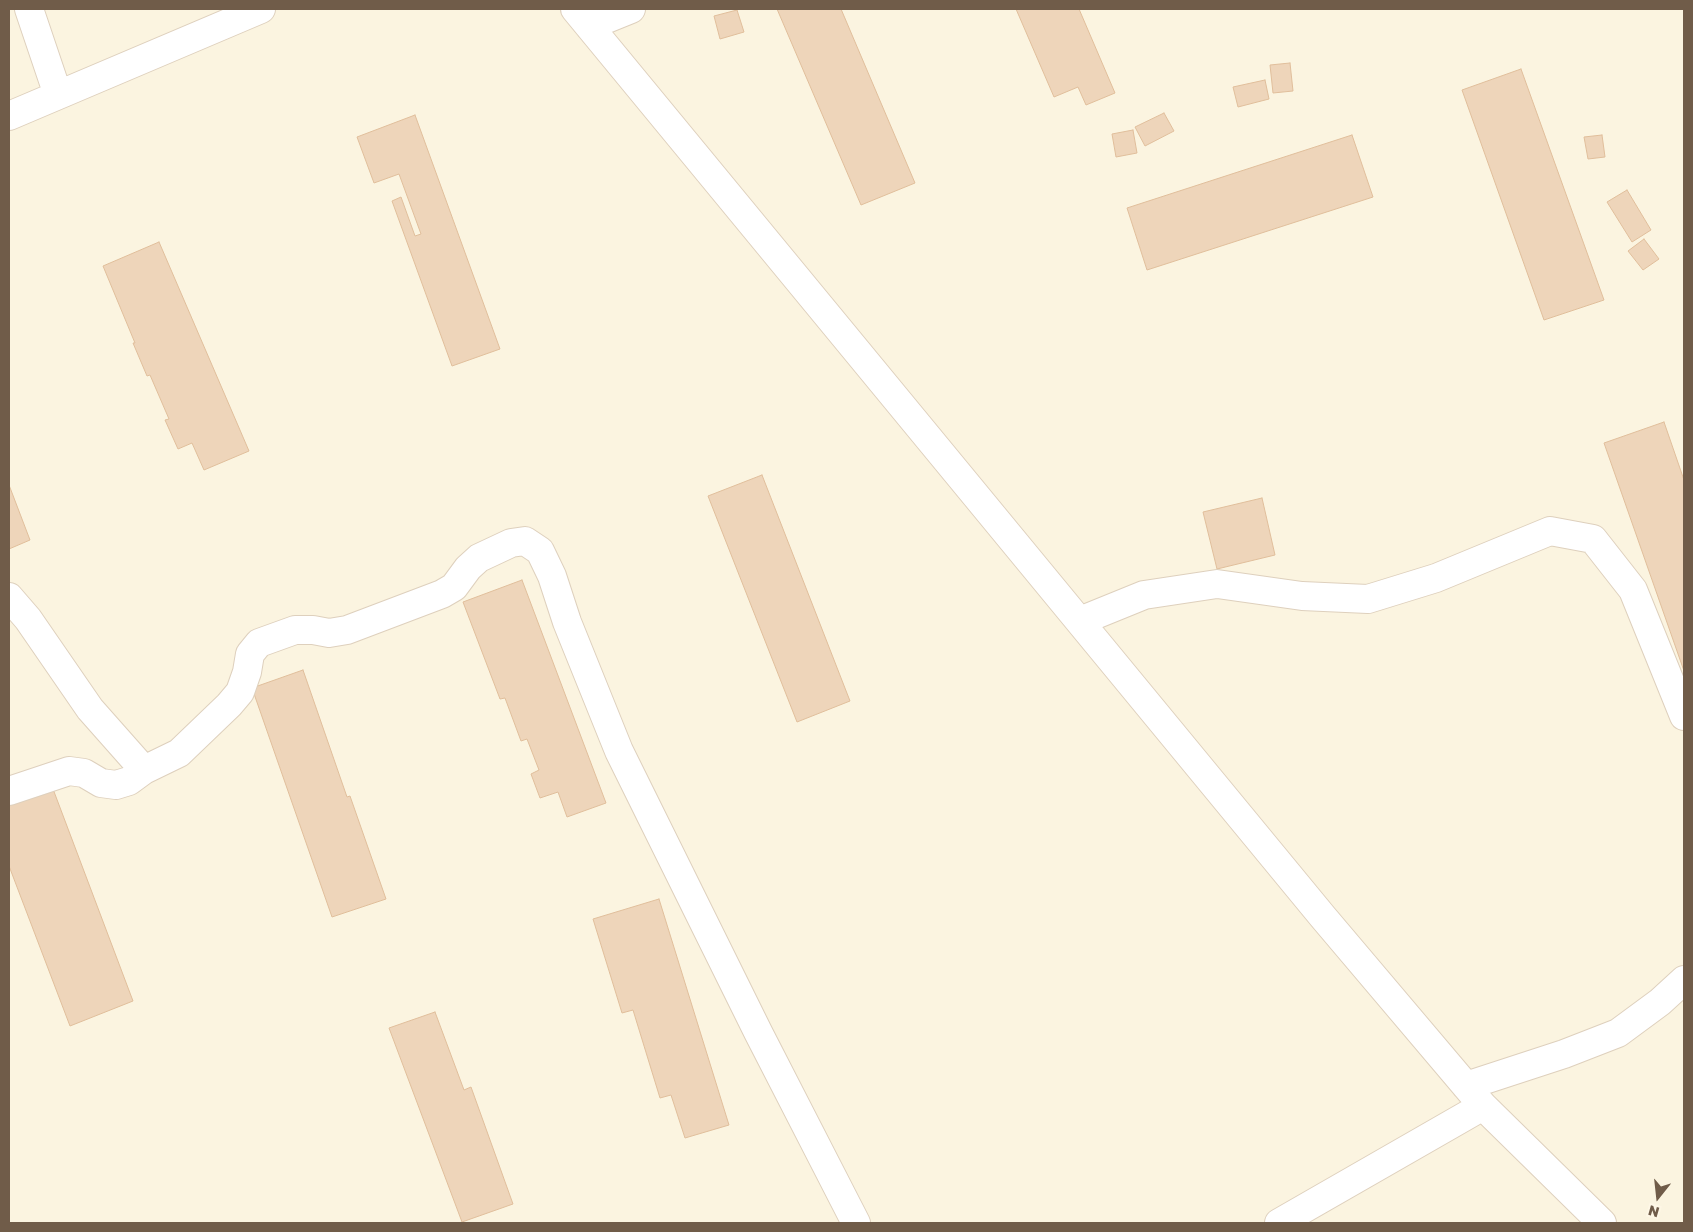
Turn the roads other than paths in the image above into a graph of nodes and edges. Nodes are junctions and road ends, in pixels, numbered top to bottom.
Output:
1 (29, 9) edge
2 (261, 9) edge
3 (631, 9) edge
4 (582, 17) edge
5 (58, 95) junction
6 (9, 116) edge
7 (9, 597) edge
8 (1080, 621) junction
9 (1684, 716) edge
10 (144, 770) junction
11 (9, 791) edge
12 (1684, 980) edge
13 (1466, 1086) junction
14 (1483, 1106) junction
15 (856, 1223) edge
16 (1278, 1223) edge
17 (1602, 1223) edge

1 - 5 street
2 - 5 street
3 - 4 street
4 - 8 street
5 - 6 street
7 - 10 street
8 - 9 street
8 - 13 street
10 - 11 street
10 - 15 street
12 - 13 street
13 - 14 street
14 - 16 street
14 - 17 street

